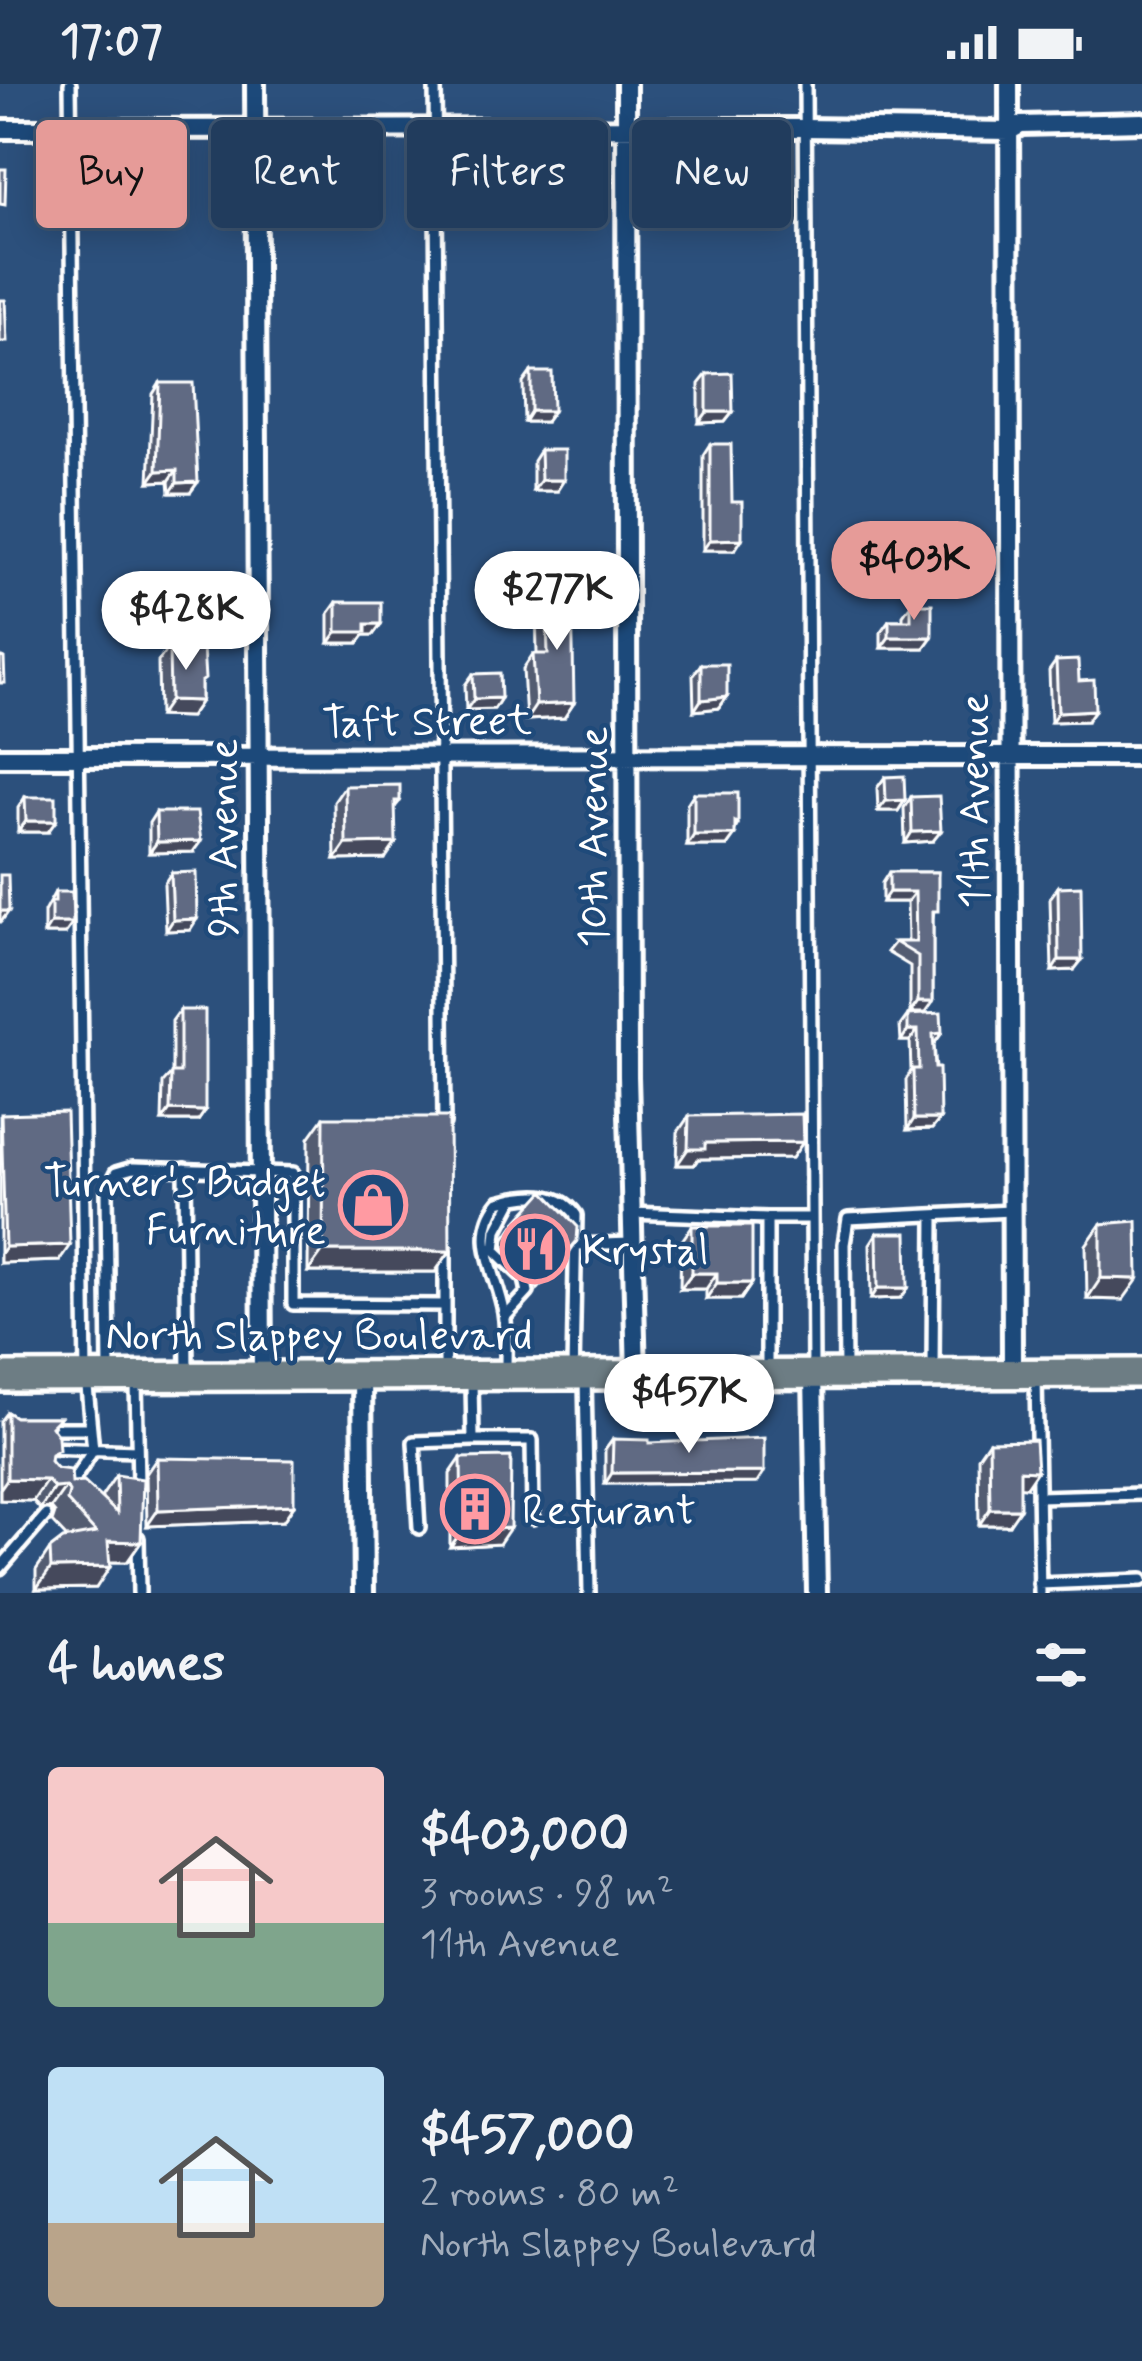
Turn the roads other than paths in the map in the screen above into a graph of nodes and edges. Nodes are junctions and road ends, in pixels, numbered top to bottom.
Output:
1 (70, 84) edge
2 (255, 84) edge
3 (436, 84) edge
4 (626, 84) edge
5 (805, 84) edge
6 (1009, 84) edge
7 (70, 120) edge
8 (255, 120) edge
9 (436, 120) edge
10 (1142, 122) edge
11 (608, 128) edge
12 (626, 128) junction
13 (805, 128) junction
14 (0, 129) edge
15 (36, 129) edge
16 (1010, 131) junction
17 (71, 228) edge
18 (255, 228) edge
19 (437, 228) edge
20 (627, 754) junction
21 (443, 755) junction
22 (807, 755) junction
23 (1008, 756) junction
24 (1142, 756) edge
25 (0, 757) edge
26 (78, 757) junction
27 (256, 757) junction
28 (445, 1138) edge
29 (185, 1169) junction
30 (261, 1171) junction
31 (514, 1198) junction
32 (1011, 1211) junction
33 (630, 1213) junction
34 (934, 1215) junction
35 (767, 1218) junction
36 (812, 1218) junction
37 (445, 1233) edge
38 (631, 1243) junction
39 (577, 1245) junction
40 (445, 1305) junction
41 (505, 1317) junction
42 (1142, 1373) edge
43 (813, 1374) junction
44 (845, 1374) junction
45 (933, 1374) junction
46 (1024, 1374) junction
47 (506, 1375) junction
48 (579, 1375) junction
49 (636, 1375) junction
50 (767, 1375) junction
51 (262, 1376) junction
52 (362, 1376) junction
53 (459, 1376) junction
54 (0, 1377) edge
55 (110, 1377) junction
56 (187, 1377) junction
57 (91, 1428) junction
58 (23, 1429) edge
59 (473, 1440) junction
60 (44, 1448) edge
61 (93, 1450) junction
62 (137, 1451) junction
63 (76, 1477) junction
64 (60, 1478) edge
65 (1142, 1494) edge
66 (63, 1497) edge
67 (1038, 1497) junction
68 (138, 1498) edge
69 (46, 1515) dead end
70 (533, 1518) dead end
71 (138, 1522) edge
72 (419, 1528) dead end
73 (0, 1568) edge
74 (1142, 1580) edge
75 (1040, 1589) edge
76 (140, 1593) edge
77 (364, 1593) edge
78 (589, 1593) edge
79 (818, 1593) edge

1 - 7 lane
2 - 8 street, 9th Avenue
3 - 9 lane
4 - 12 street, 10th Avenue
5 - 13 lane
6 - 16 street, 11th Avenue
10 - 16 street
11 - 12 street
12 - 13 street
12 - 20 street, 10th Avenue
13 - 16 street
13 - 22 lane
14 - 15 street
16 - 23 street, 11th Avenue
17 - 26 lane
18 - 27 street, 9th Avenue
19 - 21 lane
20 - 21 street, Taft Street
20 - 22 street, Taft Street
20 - 33 street, 10th Avenue
21 - 27 street, Taft Street
21 - 28 lane
22 - 23 street, Taft Street
22 - 36 lane
23 - 24 street, Taft Street
23 - 32 street, 11th Avenue
25 - 26 street, Taft Street
26 - 27 street, Taft Street
26 - 55 lane
27 - 30 street, 9th Avenue
29 - 30 lane
29 - 55 lane
29 - 56 lane
30 - 40 lane
30 - 51 street, 9th Avenue
31 - 39 lane
31 - 41 lane
31 - 41 lane
32 - 34 lane
32 - 46 street, 11th Avenue
33 - 35 lane
33 - 38 street, 10th Avenue
34 - 44 lane
34 - 45 lane
35 - 36 lane
35 - 50 lane
36 - 43 lane
37 - 40 lane
38 - 39 lane
38 - 49 street, 10th Avenue
39 - 48 lane
40 - 53 lane
41 - 47 lane
42 - 46 main road, North Slappey Boulevard
43 - 44 main road, North Slappey Boulevard
43 - 50 main road, North Slappey Boulevard
43 - 79 street
44 - 45 main road, North Slappey Boulevard
45 - 46 main road, North Slappey Boulevard
46 - 67 lane
47 - 48 main road, North Slappey Boulevard
47 - 53 main road, North Slappey Boulevard
48 - 49 main road, North Slappey Boulevard
48 - 78 lane
49 - 50 main road, North Slappey Boulevard
51 - 52 main road, North Slappey Boulevard
51 - 56 main road, North Slappey Boulevard
52 - 53 main road, North Slappey Boulevard
52 - 77 street
53 - 59 lane
54 - 55 main road, North Slappey Boulevard
55 - 56 main road, North Slappey Boulevard
55 - 57 lane
55 - 62 lane
57 - 58 lane
57 - 61 lane
59 - 70 lane
59 - 72 lane
60 - 61 lane
61 - 62 lane
61 - 63 lane
62 - 68 lane
63 - 64 lane
63 - 66 lane
65 - 67 lane
67 - 75 lane
69 - 73 lane
71 - 76 lane
74 - 75 lane

